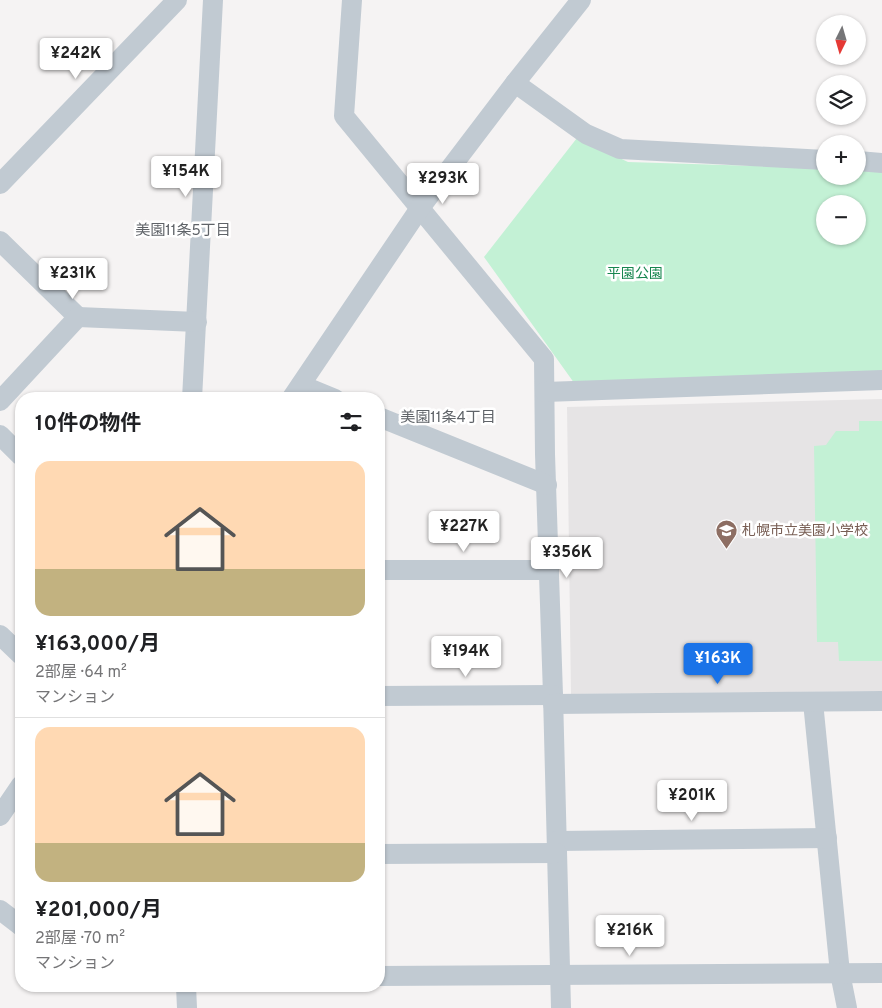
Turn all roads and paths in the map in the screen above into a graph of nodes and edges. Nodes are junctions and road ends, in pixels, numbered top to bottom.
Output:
1 (177, 0) edge
2 (213, 0) edge
3 (352, 0) edge
4 (581, 0) edge
5 (515, 83) junction
6 (816, 160) edge
7 (866, 162) edge
8 (882, 163) edge
9 (0, 184) edge
10 (420, 208) junction
11 (0, 241) edge
12 (78, 317) junction
13 (197, 322) junction
14 (882, 380) edge
15 (192, 392) edge
16 (296, 392) edge
17 (545, 392) junction
18 (0, 401) edge
19 (385, 419) edge
20 (0, 435) edge
21 (15, 450) edge
22 (547, 485) junction
23 (385, 570) edge
24 (549, 570) junction
25 (0, 635) edge
26 (15, 649) edge
27 (385, 696) edge
28 (553, 700) junction
29 (882, 701) edge
30 (813, 702) junction
31 (15, 794) edge
32 (0, 816) edge
33 (828, 838) junction
34 (557, 847) junction
35 (385, 854) edge
36 (0, 910) edge
37 (15, 921) edge
38 (840, 973) junction
39 (882, 973) edge
40 (560, 975) junction
41 (385, 976) edge
42 (186, 992) edge
43 (187, 1008) edge
44 (560, 1008) edge
45 (847, 1008) edge

1 - 9 street
2 - 13 street
3 - 10 street
4 - 5 street
5 - 6 street
5 - 10 street
7 - 8 street
10 - 16 street
10 - 17 street
11 - 12 street
12 - 13 street
12 - 18 street
13 - 15 street
14 - 17 street
17 - 22 street
19 - 22 street
20 - 21 street
22 - 24 street
23 - 24 street
24 - 28 street
25 - 26 street
27 - 28 street
28 - 30 street
28 - 34 street
29 - 30 street
30 - 33 street
31 - 32 street
33 - 34 street
33 - 38 street
34 - 35 street
34 - 40 street
36 - 37 street
38 - 39 street
38 - 40 street
38 - 45 street
40 - 41 street
40 - 44 street
42 - 43 street

